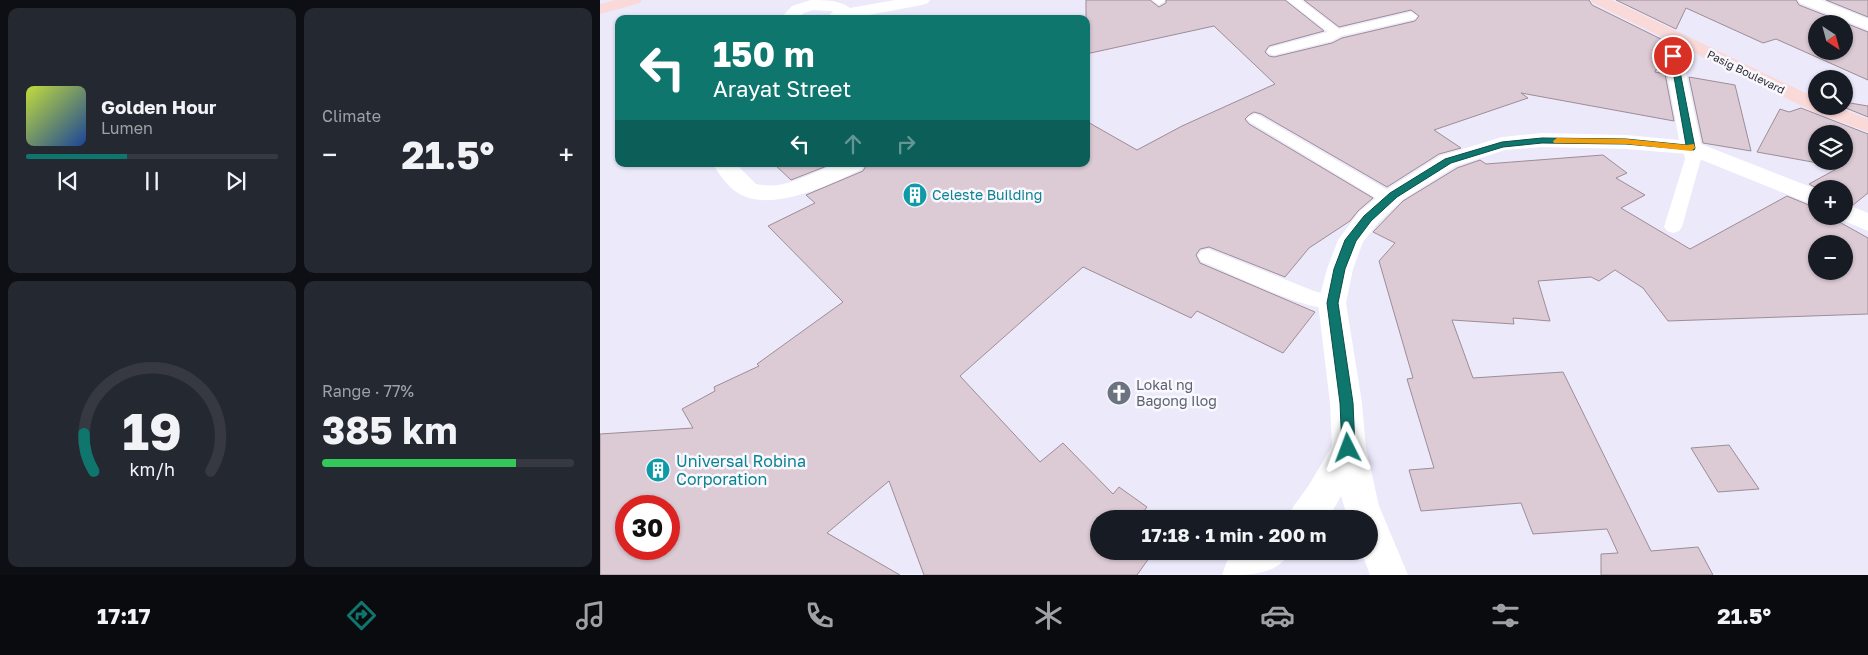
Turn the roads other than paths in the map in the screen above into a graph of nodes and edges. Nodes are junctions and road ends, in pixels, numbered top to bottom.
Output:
1 (604, 0) edge
2 (634, 0) edge
3 (876, 0) edge
4 (922, 0) edge
5 (1293, 0) edge
6 (1599, 0) edge
7 (1627, 0) edge
8 (1806, 0) edge
9 (600, 1) edge
10 (821, 2) edge
11 (800, 4) edge
12 (600, 9) edge
13 (838, 13) edge
14 (791, 15) edge
15 (1411, 16) dead end
16 (1868, 25) edge
17 (1337, 33) junction
18 (1694, 47) junction
19 (1274, 51) dead end
20 (1808, 88) edge
21 (1853, 112) edge
22 (1255, 119) dead end
23 (1868, 121) edge
24 (1868, 126) edge
25 (1691, 148) junction
26 (727, 167) edge
27 (847, 167) edge
28 (1808, 195) edge
29 (1390, 199) junction
30 (1853, 216) edge
31 (1868, 224) edge
32 (1672, 228) dead end
33 (1208, 256) dead end
34 (1332, 303) junction
35 (1348, 448) junction
36 (1313, 510) edge
37 (1363, 510) edge
38 (1378, 546) edge
39 (1260, 560) edge
40 (1241, 575) edge
41 (1390, 575) edge

1 - 9 main road
2 - 12 main road
3 - 13 street
4 - 13 street
5 - 17 lane
6 - 18 main road, Pasig Boulevard
7 - 20 main road, Pasig Boulevard
8 - 16 street
10 - 11 street
10 - 13 street
11 - 14 street
15 - 17 lane
17 - 19 lane
18 - 24 main road, Pasig Boulevard
18 - 25 street
21 - 23 main road
22 - 29 lane
25 - 28 street
25 - 29 street
25 - 32 lane
26 - 27 street
29 - 34 street
30 - 31 street
33 - 34 lane
34 - 35 street
35 - 36 street
35 - 37 street
38 - 41 street
39 - 40 street

